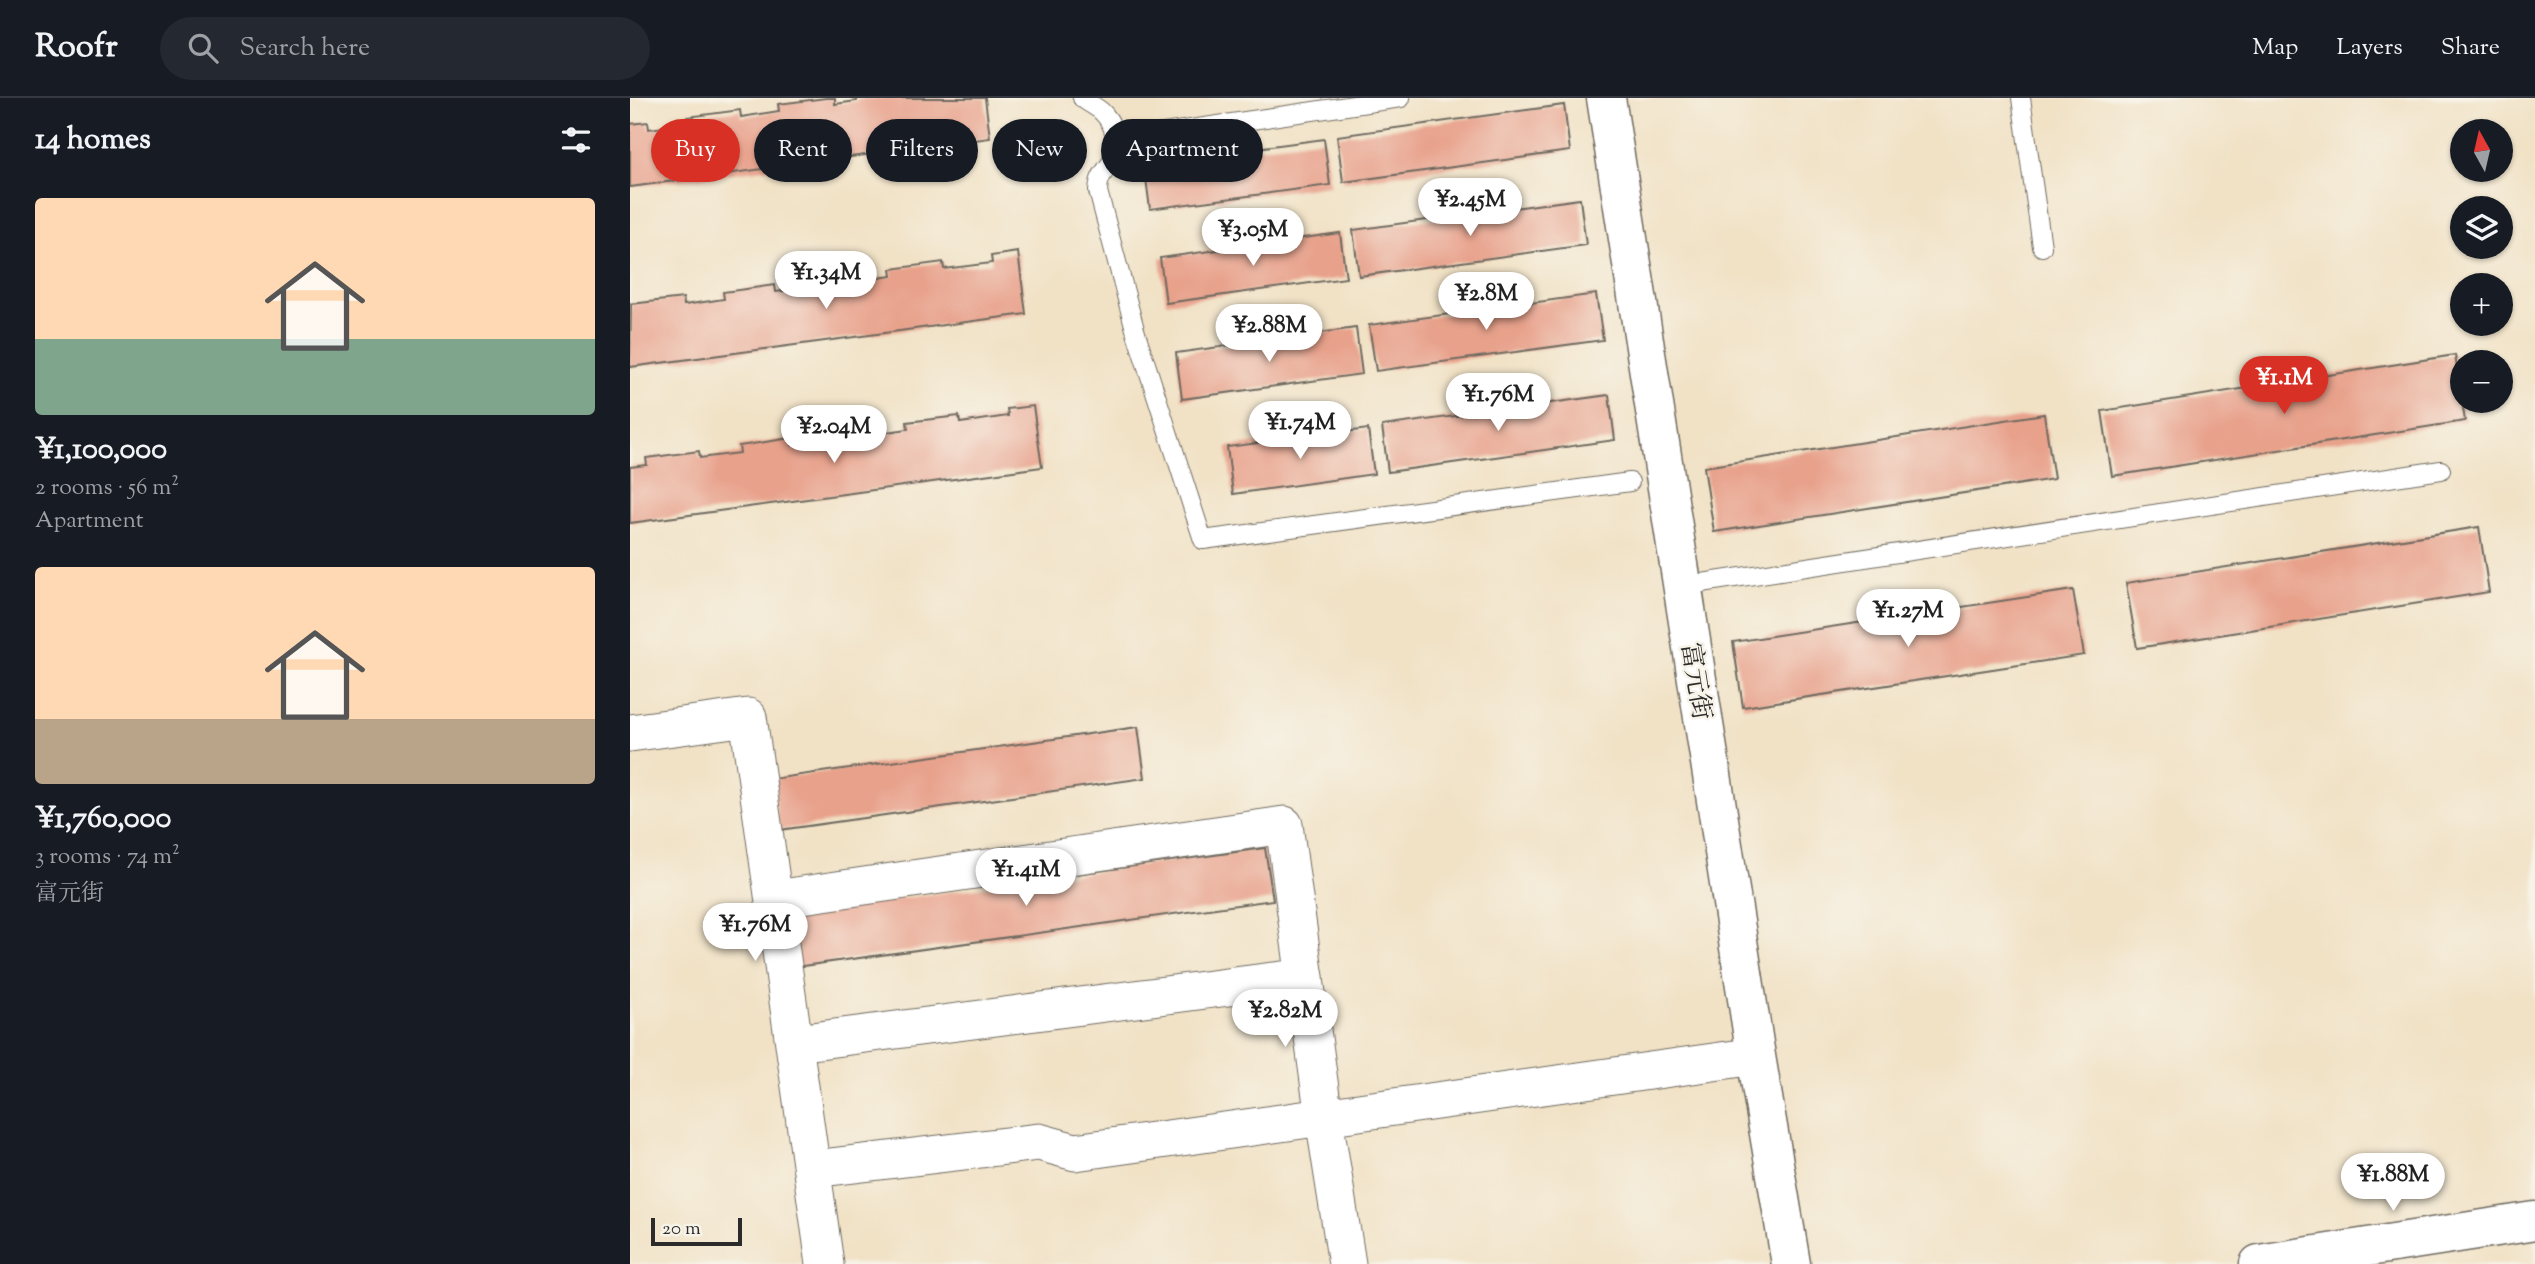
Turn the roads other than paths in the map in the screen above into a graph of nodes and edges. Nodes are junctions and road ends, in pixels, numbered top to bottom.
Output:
1 (1082, 98) edge
2 (1401, 98) edge
3 (1606, 98) edge
4 (2021, 98) edge
5 (1107, 119) edge
6 (1258, 119) edge
7 (1101, 175) edge
8 (2042, 247) dead end
9 (2441, 470) dead end
10 (1630, 482) dead end
11 (1682, 586) junction
12 (630, 733) edge
13 (775, 899) junction
14 (1305, 977) junction
15 (796, 1043) junction
16 (1756, 1056) junction
17 (1324, 1118) junction
18 (813, 1169) junction
19 (2535, 1221) edge
20 (825, 1264) edge
21 (1347, 1264) edge
22 (1791, 1264) edge
23 (2259, 1264) edge

1 - 5 lane
2 - 6 lane
3 - 11 street, 富元街
4 - 8 lane
7 - 10 lane
9 - 11 lane
11 - 16 street, 富元街
12 - 13 street
13 - 14 street
13 - 15 street
14 - 15 street
14 - 17 street
15 - 18 street
16 - 17 street
16 - 22 street, 富元街
17 - 18 street
17 - 21 street
18 - 20 street
19 - 23 street

